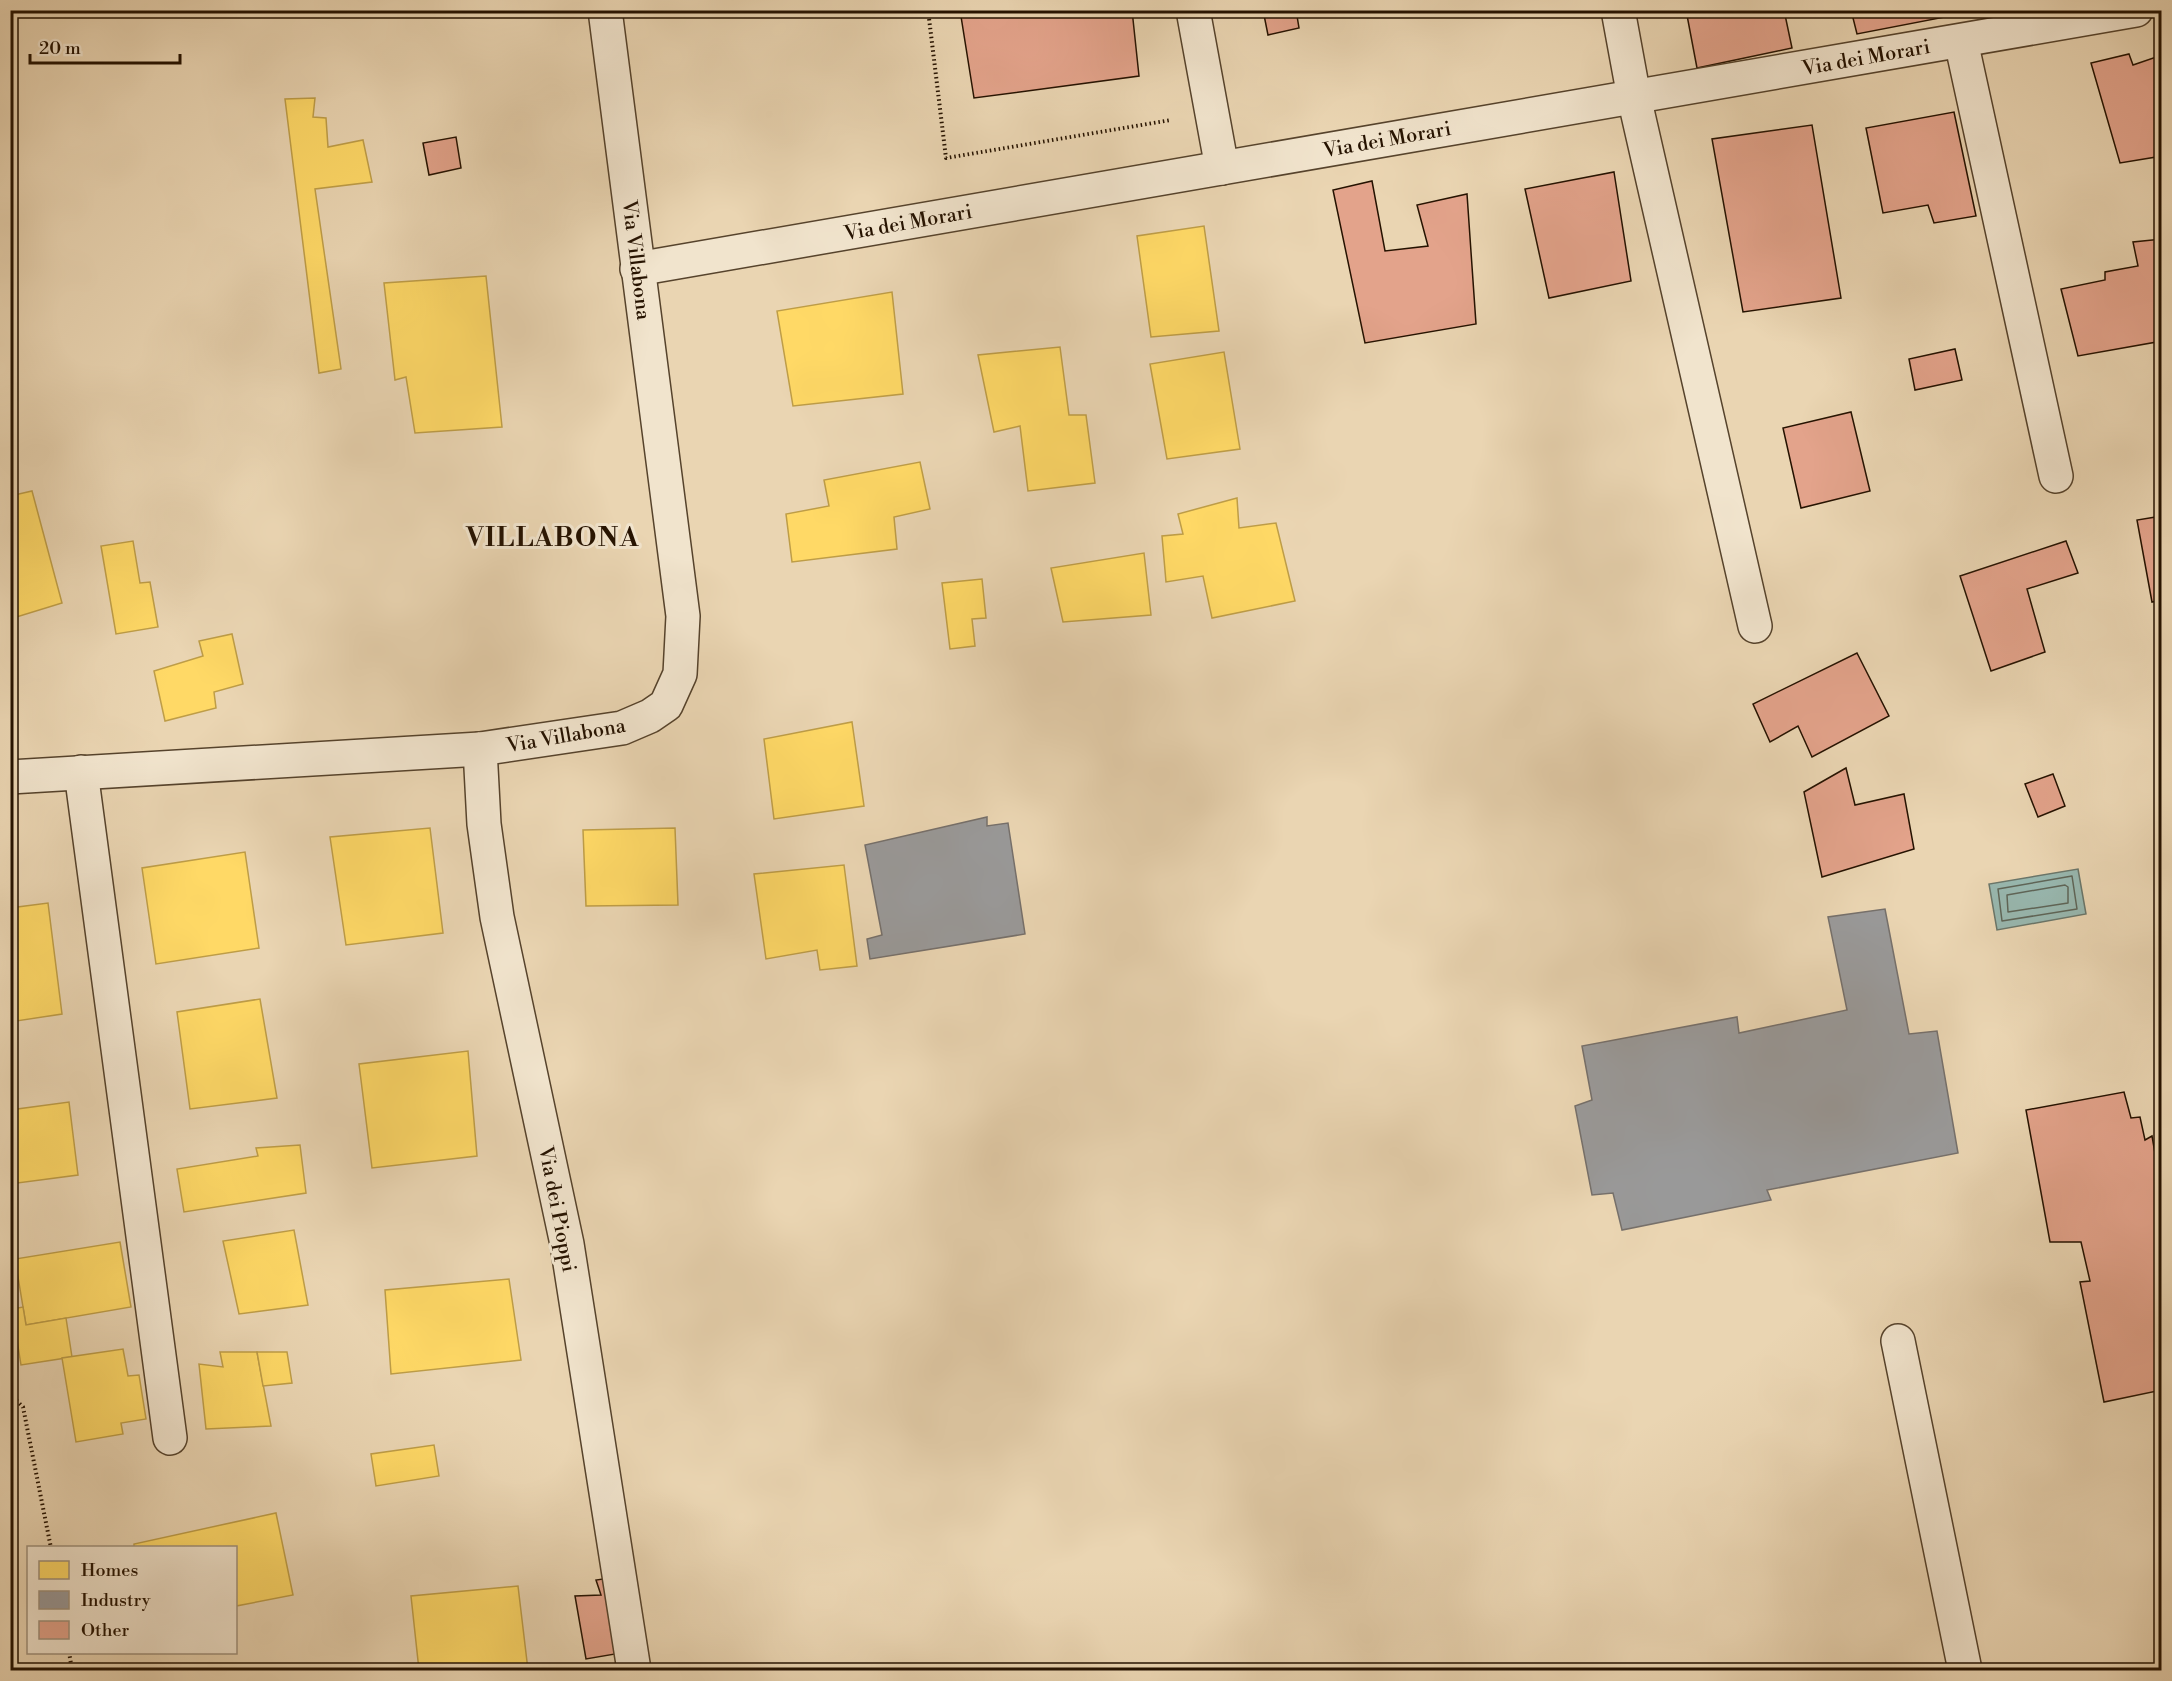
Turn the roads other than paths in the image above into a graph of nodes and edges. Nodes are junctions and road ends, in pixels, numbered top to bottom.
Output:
1 (605, 10) edge
2 (1193, 10) edge
3 (1618, 10) edge
4 (2136, 10) edge
5 (1961, 40) junction
6 (1634, 97) junction
7 (1216, 169) junction
8 (638, 269) junction
9 (2056, 476) dead end
10 (1755, 626) dead end
11 (480, 749) junction
12 (81, 772) junction
13 (10, 777) edge
14 (1898, 1341) dead end
15 (170, 1438) dead end
16 (634, 1671) edge
17 (1965, 1671) edge

1 - 8 street, Via Villabona
2 - 7 street
3 - 6 street
4 - 5 street, Via dei Morari
5 - 6 street, Via dei Morari
5 - 9 street
6 - 7 street, Via dei Morari
6 - 10 street
7 - 8 street, Via dei Morari
8 - 11 street, Via Villabona
11 - 12 street, Via Villabona
11 - 16 street, Via dei Pioppi
12 - 13 street, Via Villabona
12 - 15 street
14 - 17 street

